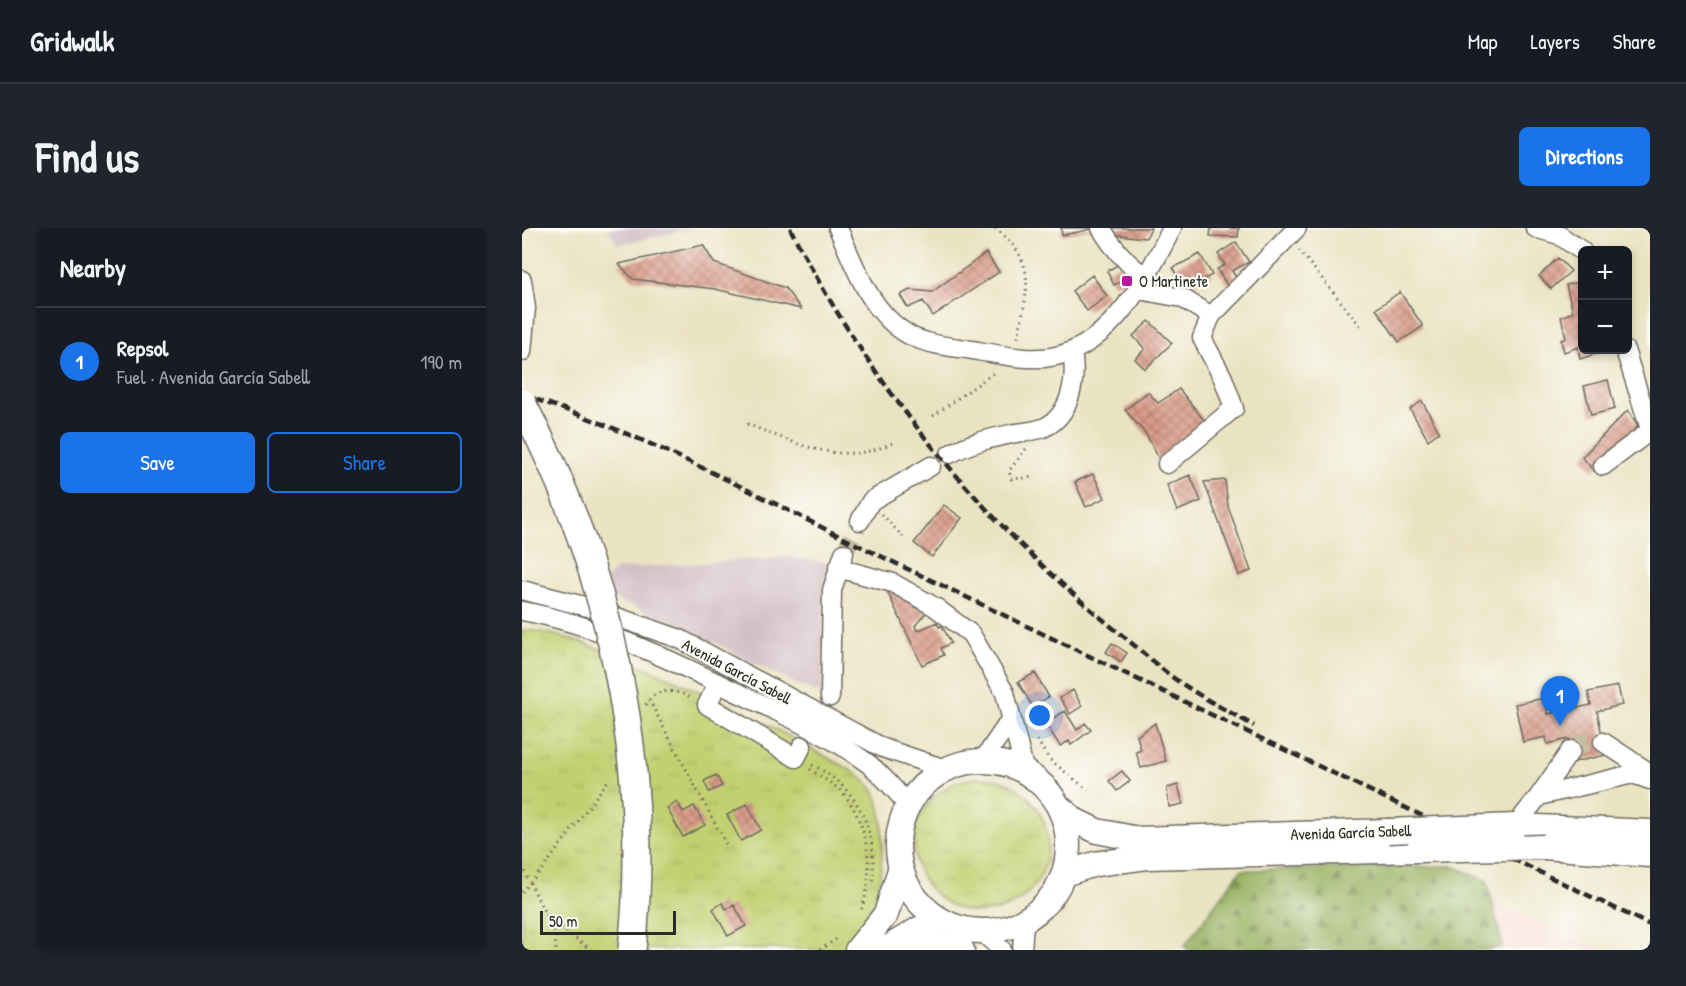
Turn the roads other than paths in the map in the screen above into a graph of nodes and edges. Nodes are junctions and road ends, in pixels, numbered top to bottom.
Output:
1 (838, 228) edge
2 (1101, 228) edge
3 (1172, 228) edge
4 (1535, 228) edge
5 (1293, 233) edge
6 (1578, 249) edge
7 (522, 280) edge
8 (1143, 284) junction
9 (524, 308) edge
10 (1210, 316) junction
11 (522, 352) edge
12 (1072, 352) junction
13 (1626, 354) edge
14 (522, 403) edge
15 (1650, 430) edge
16 (950, 454) dead end
17 (1167, 464) dead end
18 (931, 466) dead end
19 (1603, 466) dead end
20 (860, 521) tunnel mouth
21 (522, 590) edge
22 (522, 611) edge
23 (718, 683) junction
24 (830, 697) dead end
25 (1011, 719) junction
26 (1604, 742) dead end
27 (1571, 750) tunnel mouth
28 (799, 752) road end
29 (983, 760) junction
30 (945, 768) junction
31 (1025, 772) junction
32 (1650, 773) edge
33 (1650, 780) edge
34 (1539, 796) junction
35 (907, 804) junction
36 (1059, 807) junction
37 (1515, 826) junction
38 (1650, 832) edge
39 (1650, 855) edge
40 (900, 870) junction
41 (1064, 874) junction
42 (1024, 922) junction
43 (946, 923) junction
44 (980, 930) junction
45 (846, 942) edge
46 (632, 950) edge
47 (884, 950) edge
48 (902, 950) edge
49 (962, 950) edge
50 (1002, 950) edge
51 (1022, 950) edge

1 - 12 street
2 - 8 street
3 - 8 street
4 - 6 street
5 - 10 street
7 - 9 street
8 - 10 street
8 - 12 street
9 - 11 street
10 - 17 street
12 - 16 street
13 - 15 street
14 - 46 highway, bridge
15 - 19 street
18 - 20 street
21 - 30 street, Avenida García Sabell
22 - 23 street, Avenida García Sabell
23 - 28 street
23 - 35 street, Avenida García Sabell
24 - 25 street
25 - 29 street
25 - 31 street
26 - 32 street
27 - 34 street
29 - 30 main road
29 - 31 main road
30 - 35 main road
31 - 36 main road
33 - 34 street
34 - 37 street
35 - 40 main road
36 - 37 main road, Avenida García Sabell, bridge
36 - 41 main road
37 - 38 main road, Avenida García Sabell
39 - 41 main road, Avenida García Sabell, bridge
40 - 43 main road
40 - 45 main road
41 - 42 main road
42 - 44 main road
42 - 51 street
43 - 44 main road
43 - 47 main road
44 - 50 street
48 - 49 main road

